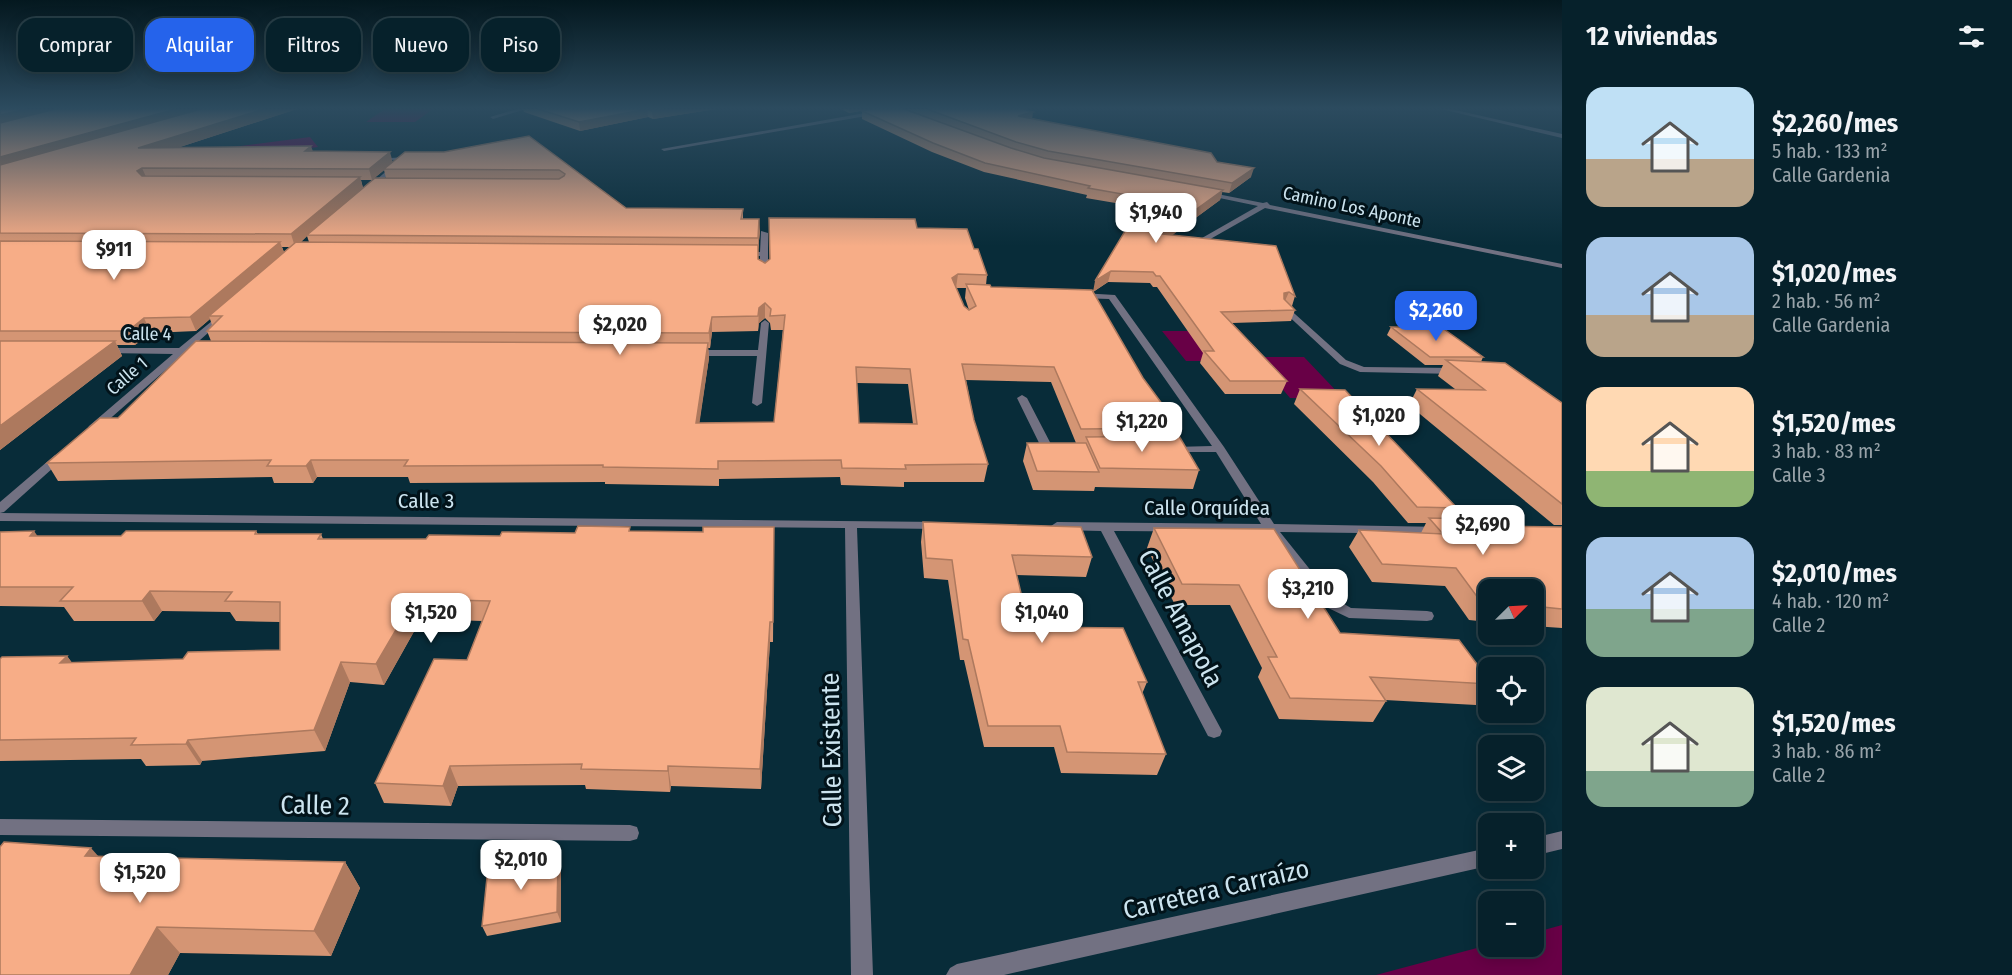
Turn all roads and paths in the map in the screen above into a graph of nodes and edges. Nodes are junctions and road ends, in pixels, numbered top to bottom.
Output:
1 (393, 159) edge
2 (374, 185) junction
3 (386, 185) edge
4 (364, 188) edge
5 (1197, 192) edge
6 (1267, 204) junction
7 (764, 233) dead end
8 (1198, 244) edge
9 (728, 254) edge
10 (764, 254) junction
11 (1562, 266) edge
12 (764, 273) edge
13 (1069, 296) edge
14 (235, 305) edge
15 (1285, 308) edge
16 (765, 324) dead end
17 (90, 350) edge
18 (181, 351) junction
19 (216, 351) edge
20 (762, 352) junction
21 (681, 353) edge
22 (1462, 371) edge
23 (1022, 398) dead end
24 (757, 403) dead end
25 (81, 438) edge
26 (1220, 449) junction
27 (1072, 450) edge
28 (1163, 450) edge
29 (63, 454) edge
30 (0, 509) edge
31 (0, 517) edge
32 (851, 524) junction
33 (955, 525) edge
34 (1048, 526) edge
35 (1106, 527) junction
36 (1269, 527) junction
37 (1454, 530) edge
38 (1427, 616) dead end
39 (1215, 731) dead end
40 (0, 827) edge
41 (630, 833) dead end
42 (1562, 840) edge
43 (1544, 844) edge
44 (1478, 858) edge
45 (862, 975) edge
46 (957, 975) edge

1 - 2 street
2 - 3 street
2 - 4 street
5 - 6 street, Camino Los Aponte
6 - 8 street
6 - 11 street, Camino Los Aponte
7 - 10 street
9 - 10 street
10 - 12 street
13 - 26 street
14 - 18 street, Calle 1
15 - 22 street
16 - 20 street
17 - 18 street, Calle 4
18 - 19 street, Calle 4
18 - 25 street, Calle 1
20 - 21 street
20 - 24 street
23 - 27 street
26 - 28 street
26 - 36 street
29 - 30 street
31 - 32 street, Calle 3
32 - 33 street
32 - 45 street, Calle Existente
34 - 35 street, Calle Orquídea
35 - 36 street, Calle Orquídea
35 - 39 street, Calle Amapola
36 - 37 street, Calle Orquídea
36 - 38 street
40 - 41 street, Calle 2
42 - 43 street
44 - 46 street, Carretera Carraízo

